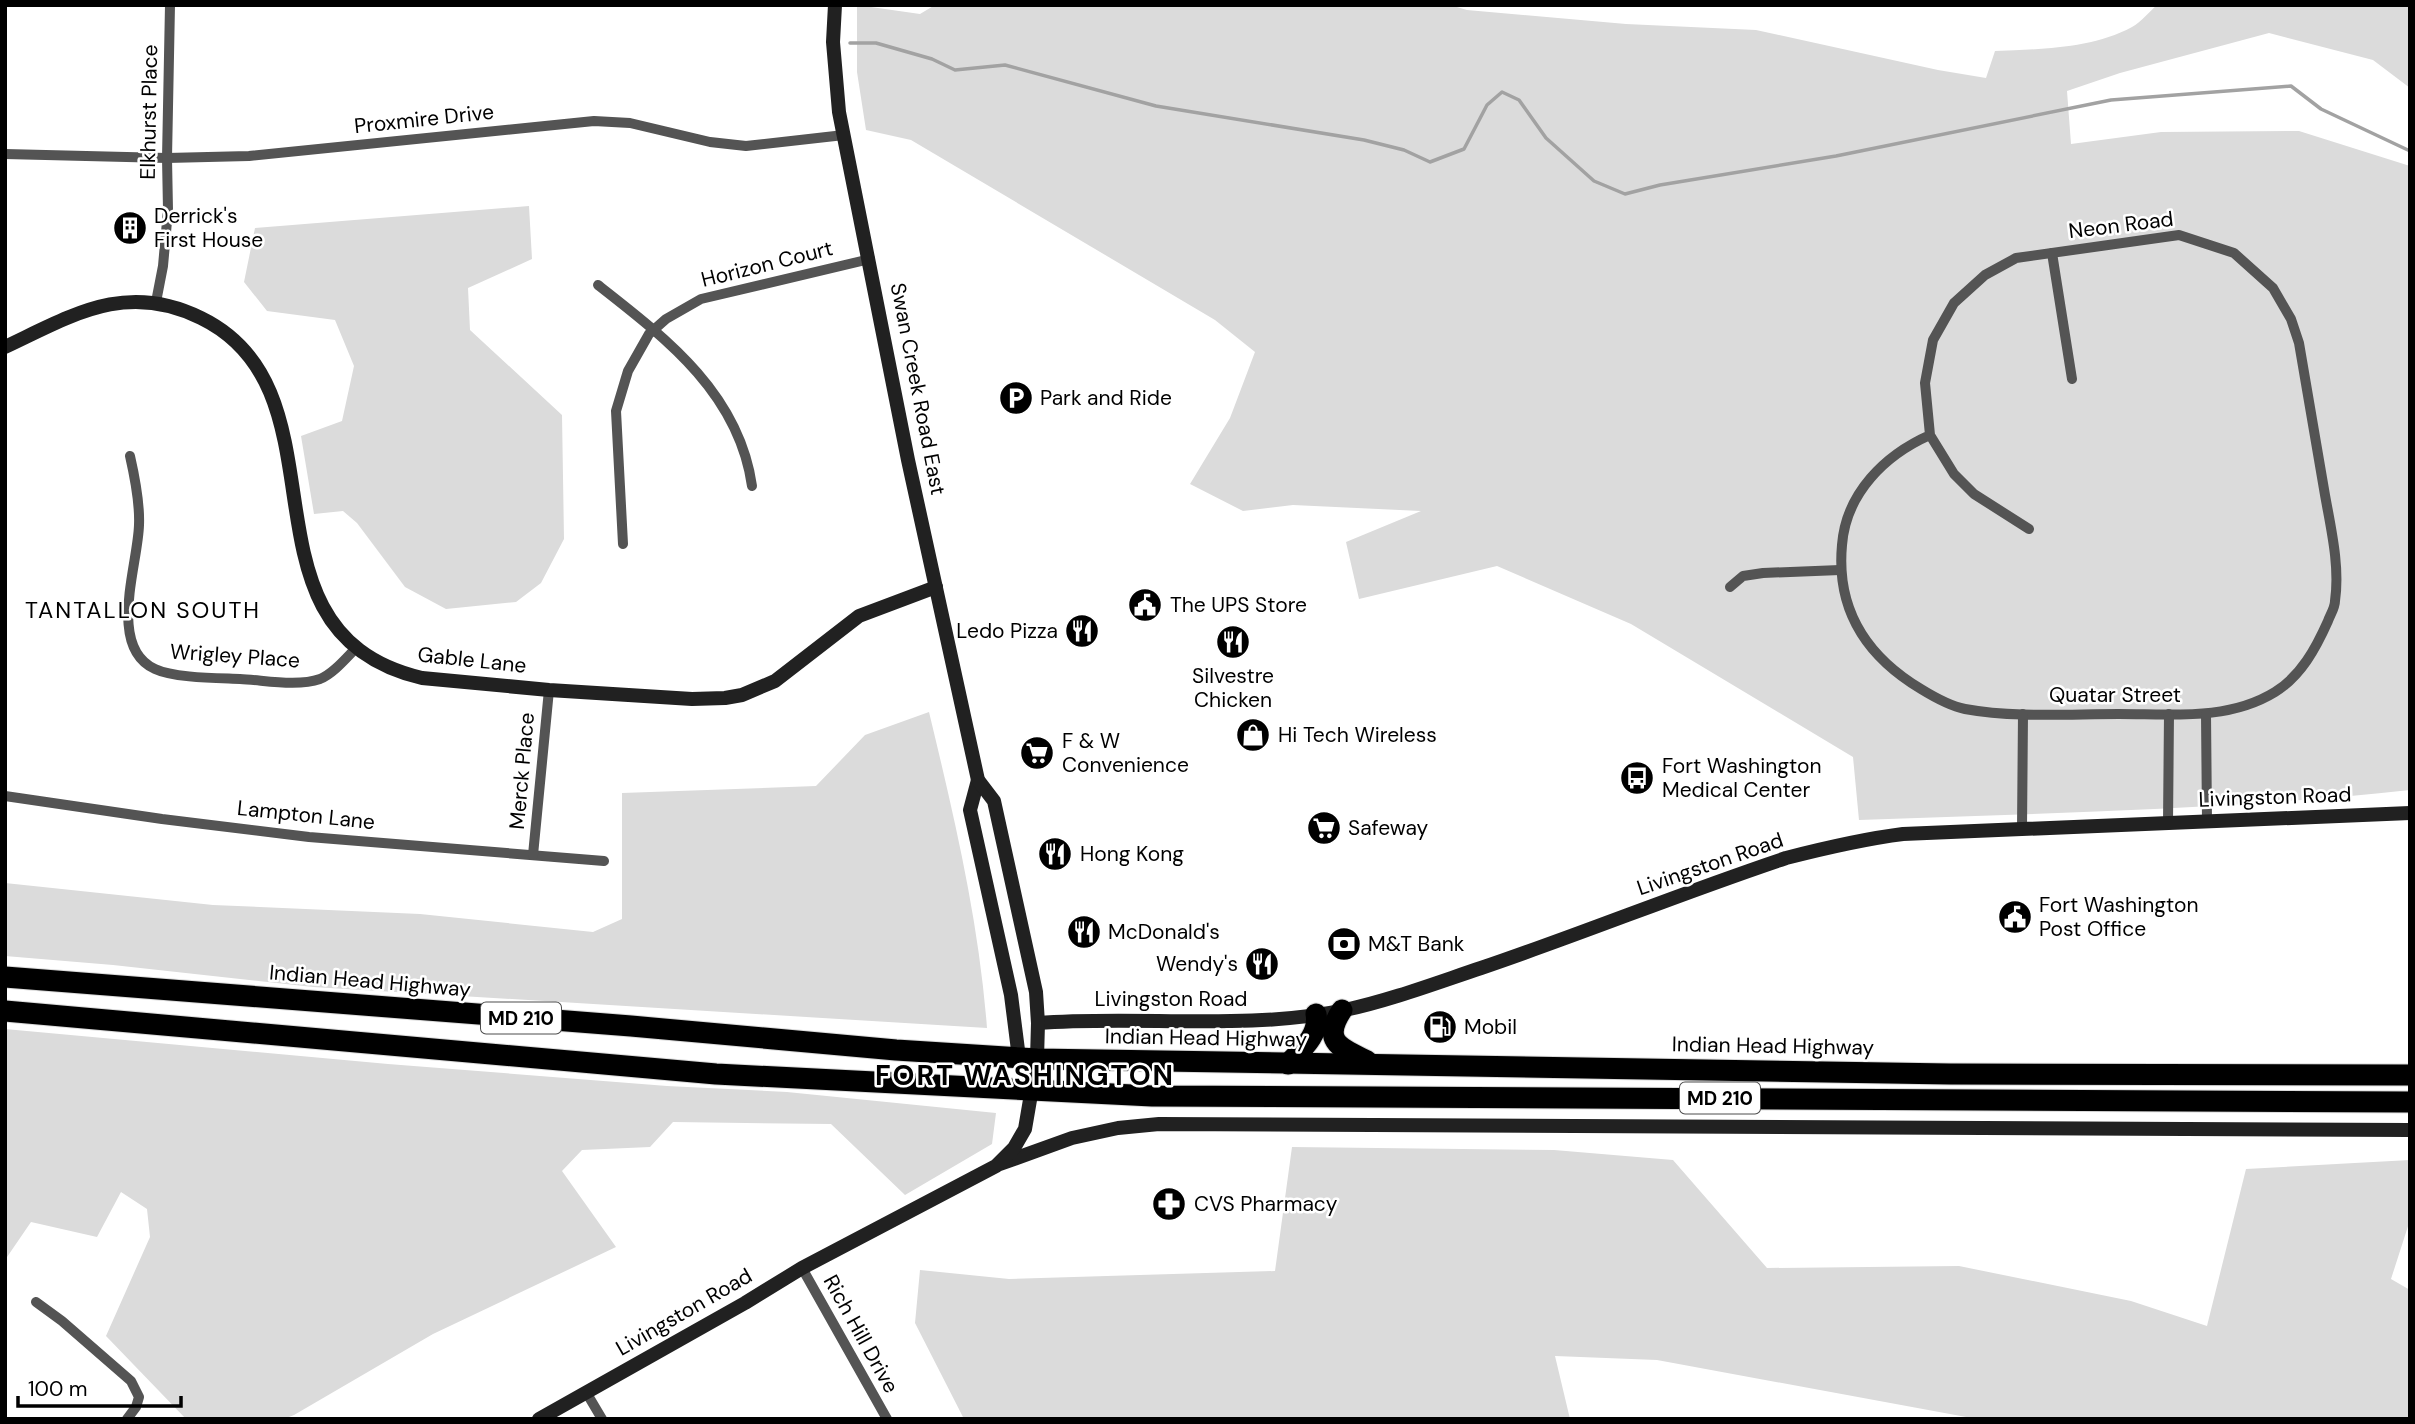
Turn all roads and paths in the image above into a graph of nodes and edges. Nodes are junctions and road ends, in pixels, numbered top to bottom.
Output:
1 (170, 5) edge
2 (835, 5) edge
3 (844, 135) junction
4 (5, 154) edge
5 (167, 158) junction
6 (2052, 253) junction
7 (870, 259) junction
8 (598, 285) dead end
9 (156, 302) junction
10 (654, 329) junction
11 (5, 347) edge
12 (2072, 379) dead end
13 (1930, 435) junction
14 (130, 456) dead end
15 (752, 486) dead end
16 (2029, 529) dead end
17 (623, 544) dead end
18 (1840, 570) junction
19 (936, 587) junction
20 (1730, 587) dead end
21 (357, 647) junction
22 (549, 690) junction
23 (2023, 714) junction
24 (2169, 714) junction
25 (2206, 715) junction
26 (978, 780) junction
27 (5, 796) edge
28 (2410, 813) edge
29 (2207, 821) junction
30 (2168, 823) junction
31 (2022, 829) junction
32 (533, 855) junction
33 (604, 861) dead end
34 (5, 977) edge
35 (1342, 1010) junction
36 (5, 1011) edge
37 (1316, 1014) junction
38 (1038, 1023) junction
39 (1028, 1059) junction
40 (1288, 1064) junction
41 (1372, 1064) junction
42 (2410, 1075) edge
43 (1030, 1089) junction
44 (2410, 1102) edge
45 (2410, 1130) edge
46 (996, 1166) junction
47 (802, 1268) junction
48 (36, 1302) dead end
49 (586, 1392) junction
50 (127, 1419) edge
51 (539, 1419) edge
52 (602, 1419) edge
53 (887, 1419) edge

1 - 5 street, Elkhurst Place
2 - 3 main road, Swan Creek Road East
3 - 5 street, Proxmire Drive
3 - 7 main road, Swan Creek Road East
4 - 5 street, Proxmire Drive
5 - 9 street, Elkhurst Place
6 - 12 street
6 - 13 street, Neon Road
6 - 25 street, Neon Road
7 - 10 street, Horizon Court
7 - 19 main road, Swan Creek Road East
8 - 10 street
9 - 11 main road, Gable Lane
9 - 21 main road, Gable Lane
10 - 15 street
10 - 17 street, Horizon Court
13 - 16 street, Neon Road
13 - 18 street, Quatar Street
14 - 21 street, Wrigley Place
18 - 20 street
18 - 23 street, Quatar Street
19 - 22 main road, Gable Lane
19 - 26 main road, Swan Creek Road East
21 - 22 main road, Gable Lane
22 - 32 street, Merck Place
23 - 24 street, Quatar Street
23 - 31 street, Quatar Street
24 - 25 street, Quatar Street
24 - 30 street
25 - 29 street
26 - 38 main road, Swan Creek Road East
26 - 39 main road, Swan Creek Road East
27 - 32 street, Lampton Lane
28 - 29 main road, Livingston Road
29 - 30 main road, Livingston Road
30 - 31 main road, Livingston Road
31 - 35 main road, Livingston Road
32 - 33 street, Lampton Lane
34 - 39 highway, Indian Head Highway / MD 210
35 - 37 main road, Livingston Road
35 - 41 highway
36 - 43 highway, MD 210
37 - 38 main road, Livingston Road
37 - 40 highway
38 - 39 main road, Swan Creek Road East
39 - 40 highway, Indian Head Highway / MD 210
39 - 43 main road, Swan Creek Road East
40 - 41 highway, Indian Head Highway / MD 210
41 - 42 highway, Indian Head Highway / MD 210
43 - 44 highway, MD 210
43 - 46 main road, Livingston Road
45 - 46 main road
46 - 47 main road, Livingston Road
47 - 49 main road, Livingston Road
47 - 53 street, Rich Hill Drive
48 - 50 street
49 - 51 main road, Livingston Road
49 - 52 street

